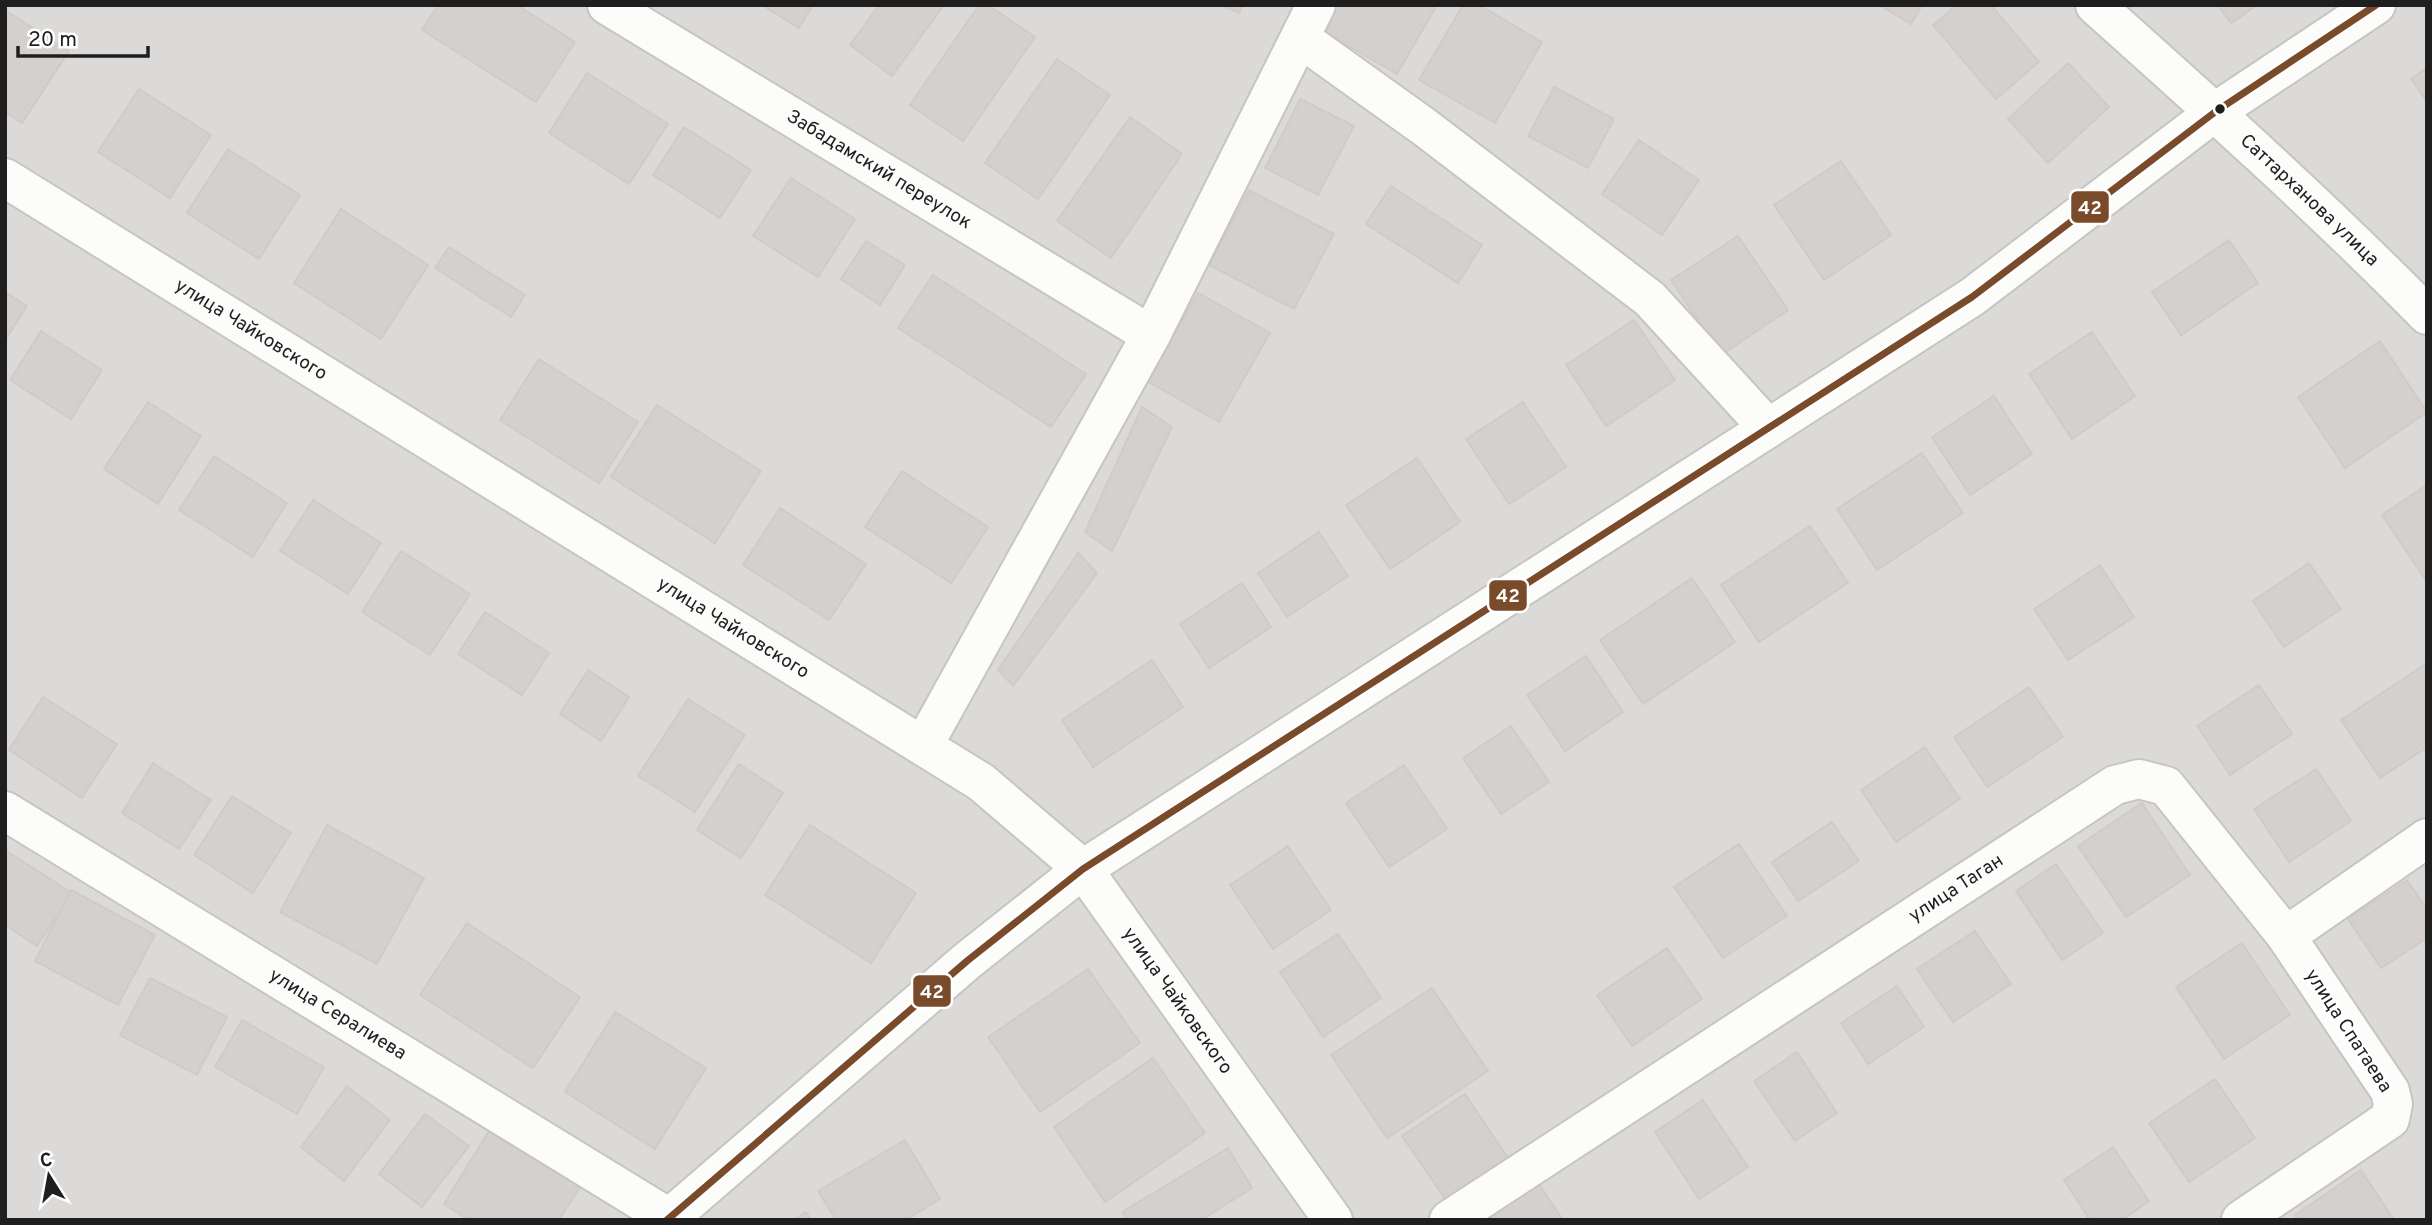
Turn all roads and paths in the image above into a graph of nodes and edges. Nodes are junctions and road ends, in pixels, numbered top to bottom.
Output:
1 (607, 5) edge
2 (2095, 5) edge
3 (2376, 5) edge
4 (1308, 22) edge
5 (2215, 112) junction
6 (5, 178) edge
7 (2427, 315) edge
8 (1151, 335) junction
9 (1768, 428) junction
10 (923, 746) junction
11 (5, 811) edge
12 (2427, 838) edge
13 (1083, 869) junction
14 (2286, 936) junction
15 (668, 1219) edge
16 (1333, 1220) edge
17 (1449, 1220) edge
18 (2241, 1220) edge

1 - 8 street, Забадамский переулок
2 - 5 street, Саттарханова улица
3 - 5 street
4 - 8 street
4 - 9 street
5 - 7 street, Саттарханова улица
5 - 9 street
6 - 10 street, улица Чайковского
8 - 10 street
9 - 13 street
10 - 13 street, улица Чайковского
11 - 15 street, улица Сералиева
12 - 14 street
13 - 15 street
13 - 16 street, улица Чайковского
14 - 17 street, улица Таган
14 - 18 street, улица Спатаева

